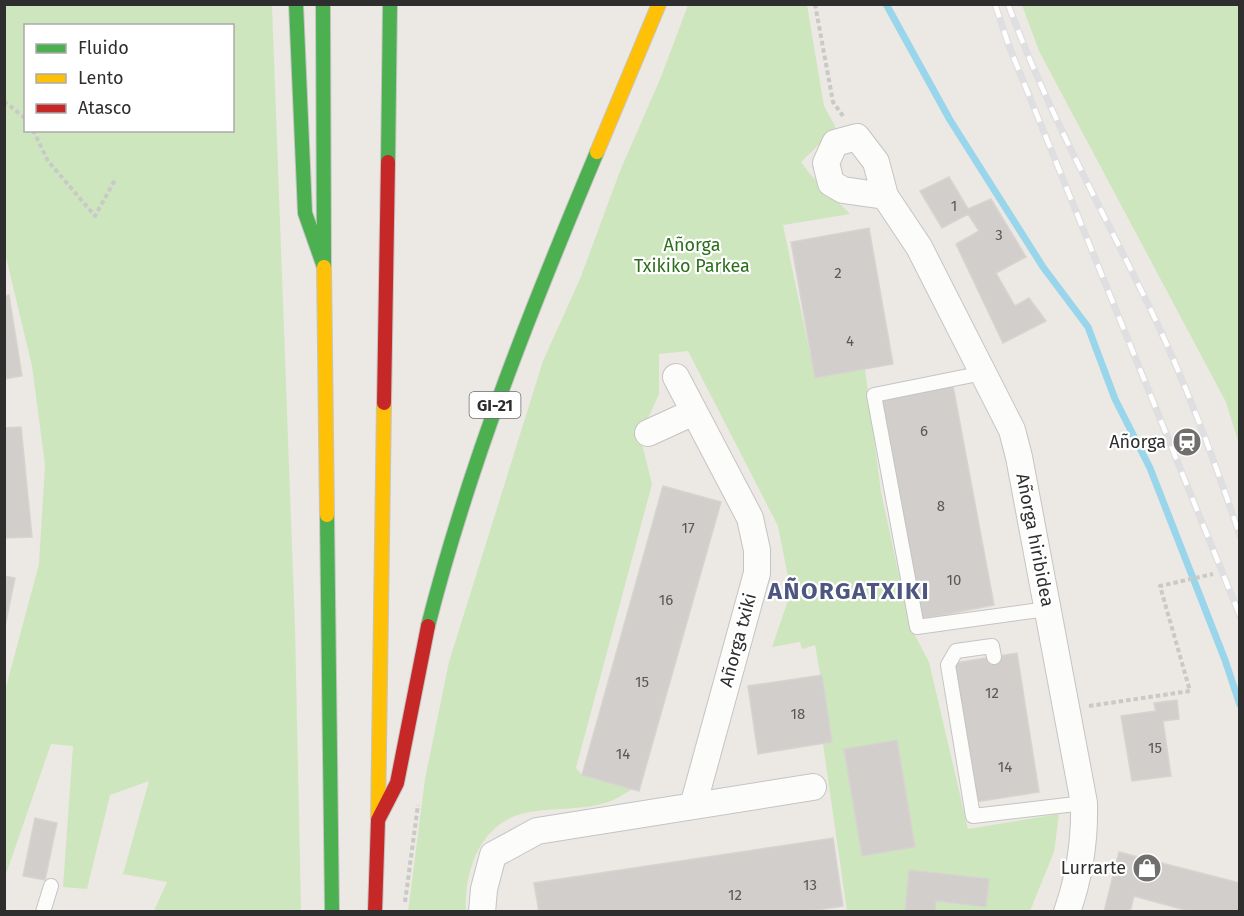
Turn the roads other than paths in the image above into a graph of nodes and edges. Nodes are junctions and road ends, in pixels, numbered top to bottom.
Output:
1 (296, 4) edge
2 (323, 4) edge
3 (390, 4) edge
4 (659, 4) edge
5 (885, 196) junction
6 (324, 265) junction
7 (983, 373) junction
8 (676, 377) dead end
9 (694, 412) junction
10 (648, 433) dead end
11 (1047, 609) junction
12 (994, 657) dead end
13 (813, 787) dead end
14 (1084, 803) junction
15 (693, 806) junction
16 (378, 820) junction
17 (51, 886) dead end
18 (43, 912) edge
19 (332, 912) edge
20 (375, 912) edge
21 (482, 912) edge
22 (1067, 912) edge

1 - 6 main road
2 - 6 main road
3 - 16 main road, GI-21
4 - 16 main road, GI-21
5 - 5 street, Añorga hiribidea
5 - 7 street, Añorga hiribidea
6 - 19 main road
7 - 11 street, Añorga hiribidea
7 - 11 lane
8 - 9 street, Añorga txiki
9 - 10 street
9 - 15 street, Añorga txiki
11 - 14 street, Añorga hiribidea
12 - 14 lane
13 - 15 street
14 - 22 street, Añorga hiribidea
15 - 21 street
16 - 20 main road, GI-21
17 - 18 lane

